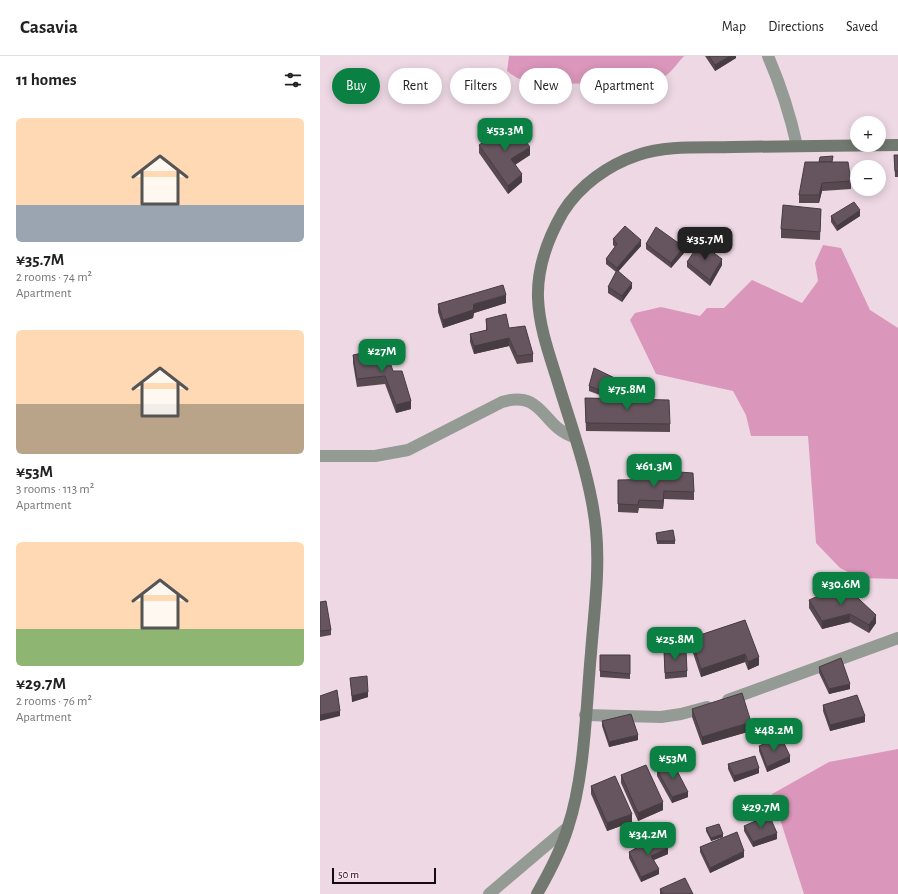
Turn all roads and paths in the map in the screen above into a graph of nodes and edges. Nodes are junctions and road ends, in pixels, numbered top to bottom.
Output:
1 (768, 56) edge
2 (898, 145) edge
3 (797, 146) junction
4 (574, 437) junction
5 (320, 456) edge
6 (898, 638) edge
7 (585, 715) junction
8 (568, 827) junction
9 (489, 894) edge
10 (537, 894) edge

1 - 3 street
2 - 3 street
3 - 4 street
4 - 5 street
4 - 7 street
6 - 7 street
7 - 8 street
8 - 9 street
8 - 10 street

